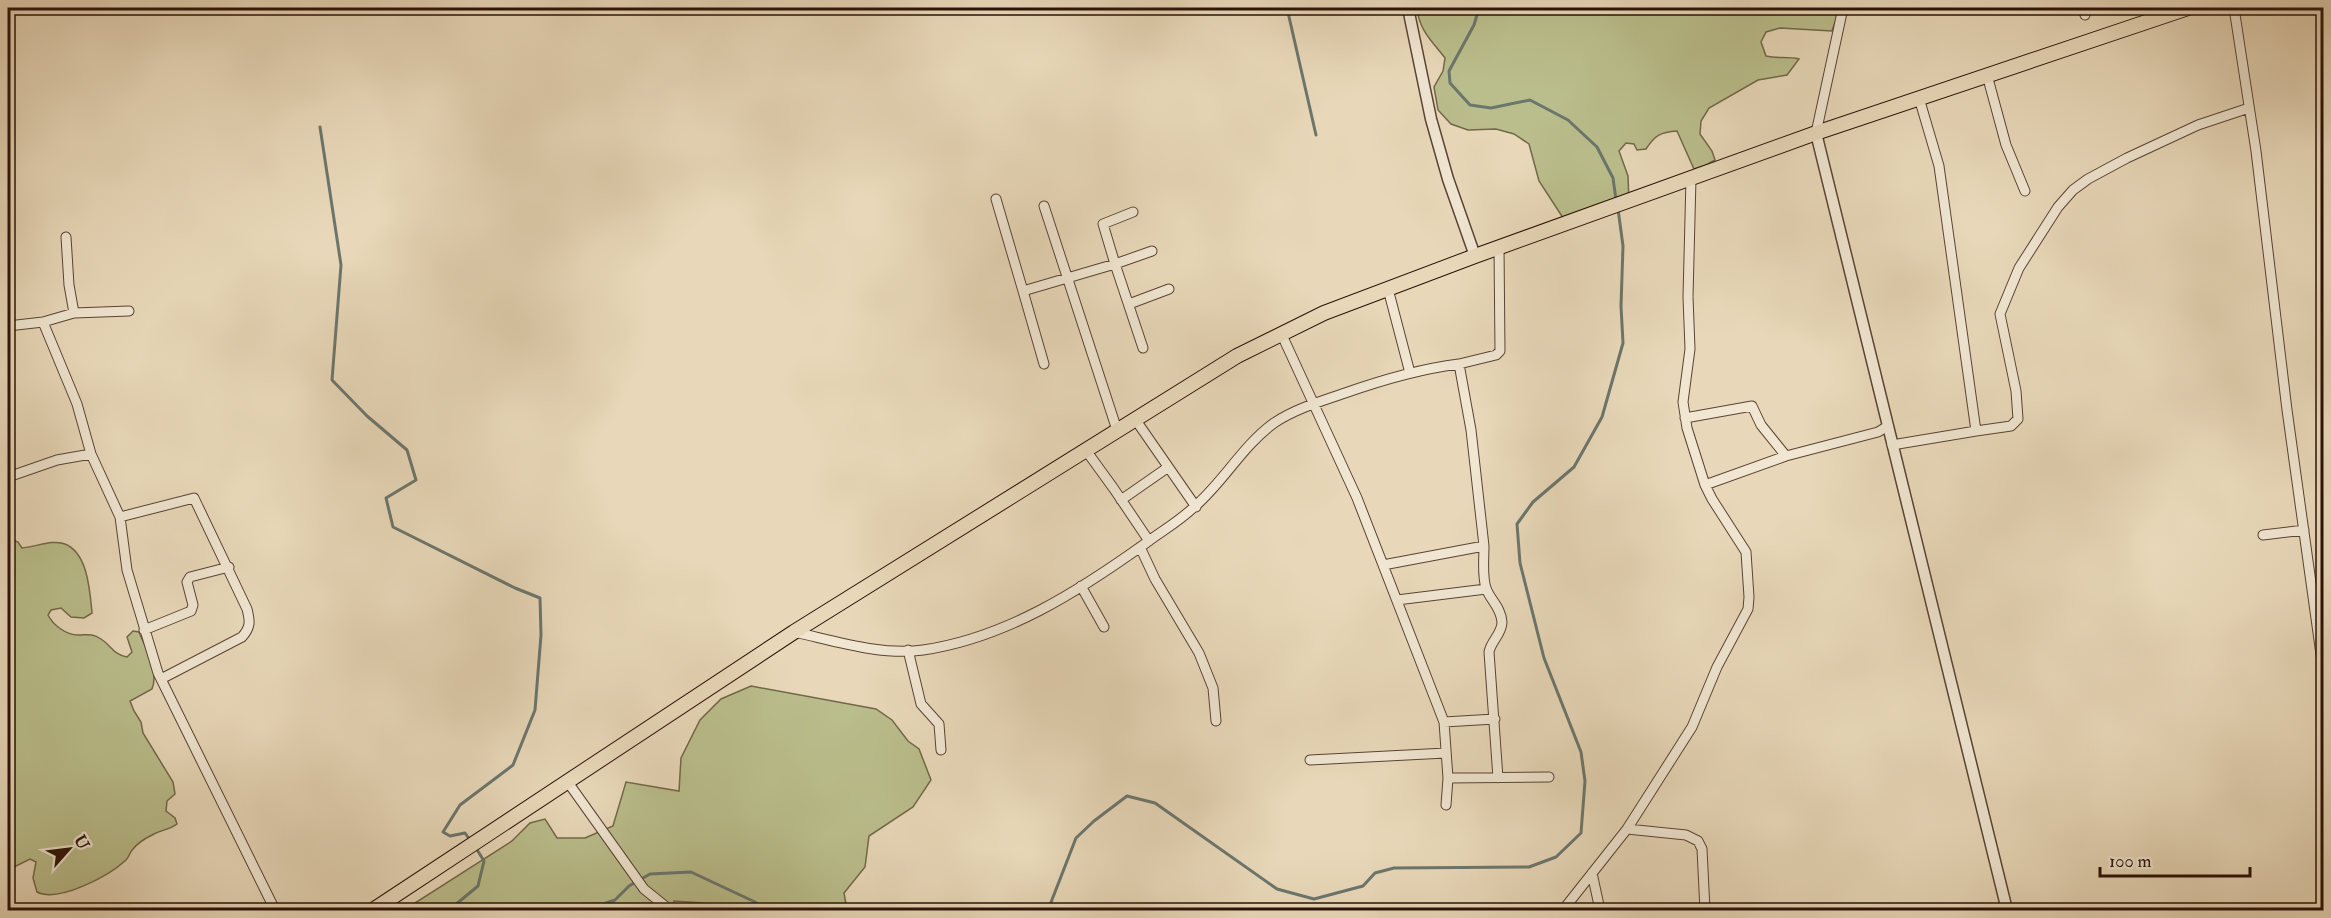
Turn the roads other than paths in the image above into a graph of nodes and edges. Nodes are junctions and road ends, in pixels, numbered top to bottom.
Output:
1 (1408, 8) edge
2 (1843, 8) edge
3 (2188, 8) edge
4 (2234, 8) edge
5 (2159, 12) edge
6 (1987, 75) junction
7 (1919, 98) junction
8 (2249, 108) junction
9 (1816, 133) junction
10 (1691, 178) junction
11 (2025, 191) dead end
12 (996, 199) dead end
13 (1044, 206) dead end
14 (1133, 213) dead end
15 (66, 237) dead end
16 (1499, 247) junction
17 (1152, 251) dead end
18 (1475, 256) junction
19 (1114, 264) junction
20 (1066, 280) junction
21 (1168, 289) dead end
22 (1388, 289) junction
23 (1023, 291) junction
24 (1129, 304) junction
25 (129, 311) dead end
26 (74, 313) junction
27 (43, 322) junction
28 (8, 326) edge
29 (1281, 333) junction
30 (1143, 348) dead end
31 (1044, 364) dead end
32 (1459, 364) junction
33 (1410, 372) junction
34 (1314, 403) junction
35 (1685, 418) junction
36 (1135, 419) junction
37 (1888, 426) junction
38 (1117, 430) junction
39 (1976, 431) junction
40 (1893, 446) junction
41 (1085, 449) junction
42 (91, 454) junction
43 (1786, 456) junction
44 (1167, 468) junction
45 (8, 477) edge
46 (1705, 485) junction
47 (1121, 500) junction
48 (1196, 507) junction
49 (120, 517) junction
50 (2304, 530) junction
51 (2263, 535) dead end
52 (1149, 541) junction
53 (1484, 546) junction
54 (1140, 547) junction
55 (1383, 565) junction
56 (229, 567) junction
57 (1081, 586) junction
58 (1486, 589) junction
59 (1397, 600) junction
60 (1104, 627) dead end
61 (144, 630) junction
62 (794, 632) junction
63 (908, 650) junction
64 (2324, 676) edge
65 (161, 679) junction
66 (1495, 719) junction
67 (1216, 721) dead end
68 (1444, 722) junction
69 (942, 750) dead end
70 (1446, 753) junction
71 (1310, 760) dead end
72 (1549, 777) dead end
73 (1448, 778) junction
74 (1498, 778) junction
75 (567, 781) junction
76 (1446, 805) dead end
77 (1627, 829) junction
78 (1592, 873) junction
79 (275, 910) edge
80 (373, 910) edge
81 (670, 910) edge
82 (1563, 910) edge
83 (1600, 910) edge
84 (1705, 910) edge
85 (2007, 910) edge

1 - 18 street
2 - 9 street
3 - 5 main road
4 - 8 street
5 - 6 main road
6 - 7 main road
6 - 11 street
7 - 9 main road
7 - 39 street
8 - 39 street
8 - 50 street
9 - 10 main road
9 - 37 street
10 - 16 main road
10 - 35 street
12 - 23 street
13 - 20 street
14 - 19 street
15 - 26 street
16 - 18 main road
16 - 32 street
17 - 19 street
18 - 22 main road
19 - 20 street
19 - 24 street
20 - 23 street
20 - 38 street
21 - 24 street
22 - 29 main road
22 - 33 street
23 - 31 street
24 - 30 street
25 - 26 street
26 - 27 street
27 - 28 street
27 - 42 street
29 - 34 street
29 - 36 main road
32 - 33 street
32 - 53 street
33 - 34 street
34 - 48 street
34 - 55 street
35 - 43 street
35 - 46 street
36 - 38 main road
36 - 44 street
37 - 40 street
37 - 43 street
38 - 41 main road
39 - 40 street
40 - 85 street
41 - 47 street
41 - 62 main road
42 - 45 street
42 - 49 street
43 - 46 street
44 - 47 street
44 - 48 street
46 - 77 street
47 - 52 street
48 - 52 street
49 - 56 street
49 - 61 street
50 - 51 street
50 - 64 street
52 - 54 street
53 - 55 street
53 - 58 street
54 - 57 street
54 - 67 street
55 - 59 street
56 - 61 street
56 - 65 street
57 - 60 street
57 - 63 street
58 - 59 street
58 - 66 street
59 - 68 street
61 - 65 street
62 - 63 street
62 - 75 main road
63 - 69 street
65 - 79 street
66 - 68 street
66 - 74 street
68 - 70 street
70 - 71 street
70 - 73 street
72 - 74 street
73 - 74 street
73 - 76 street
75 - 80 main road
75 - 81 street
77 - 78 street
77 - 84 street
78 - 82 street
78 - 83 street

